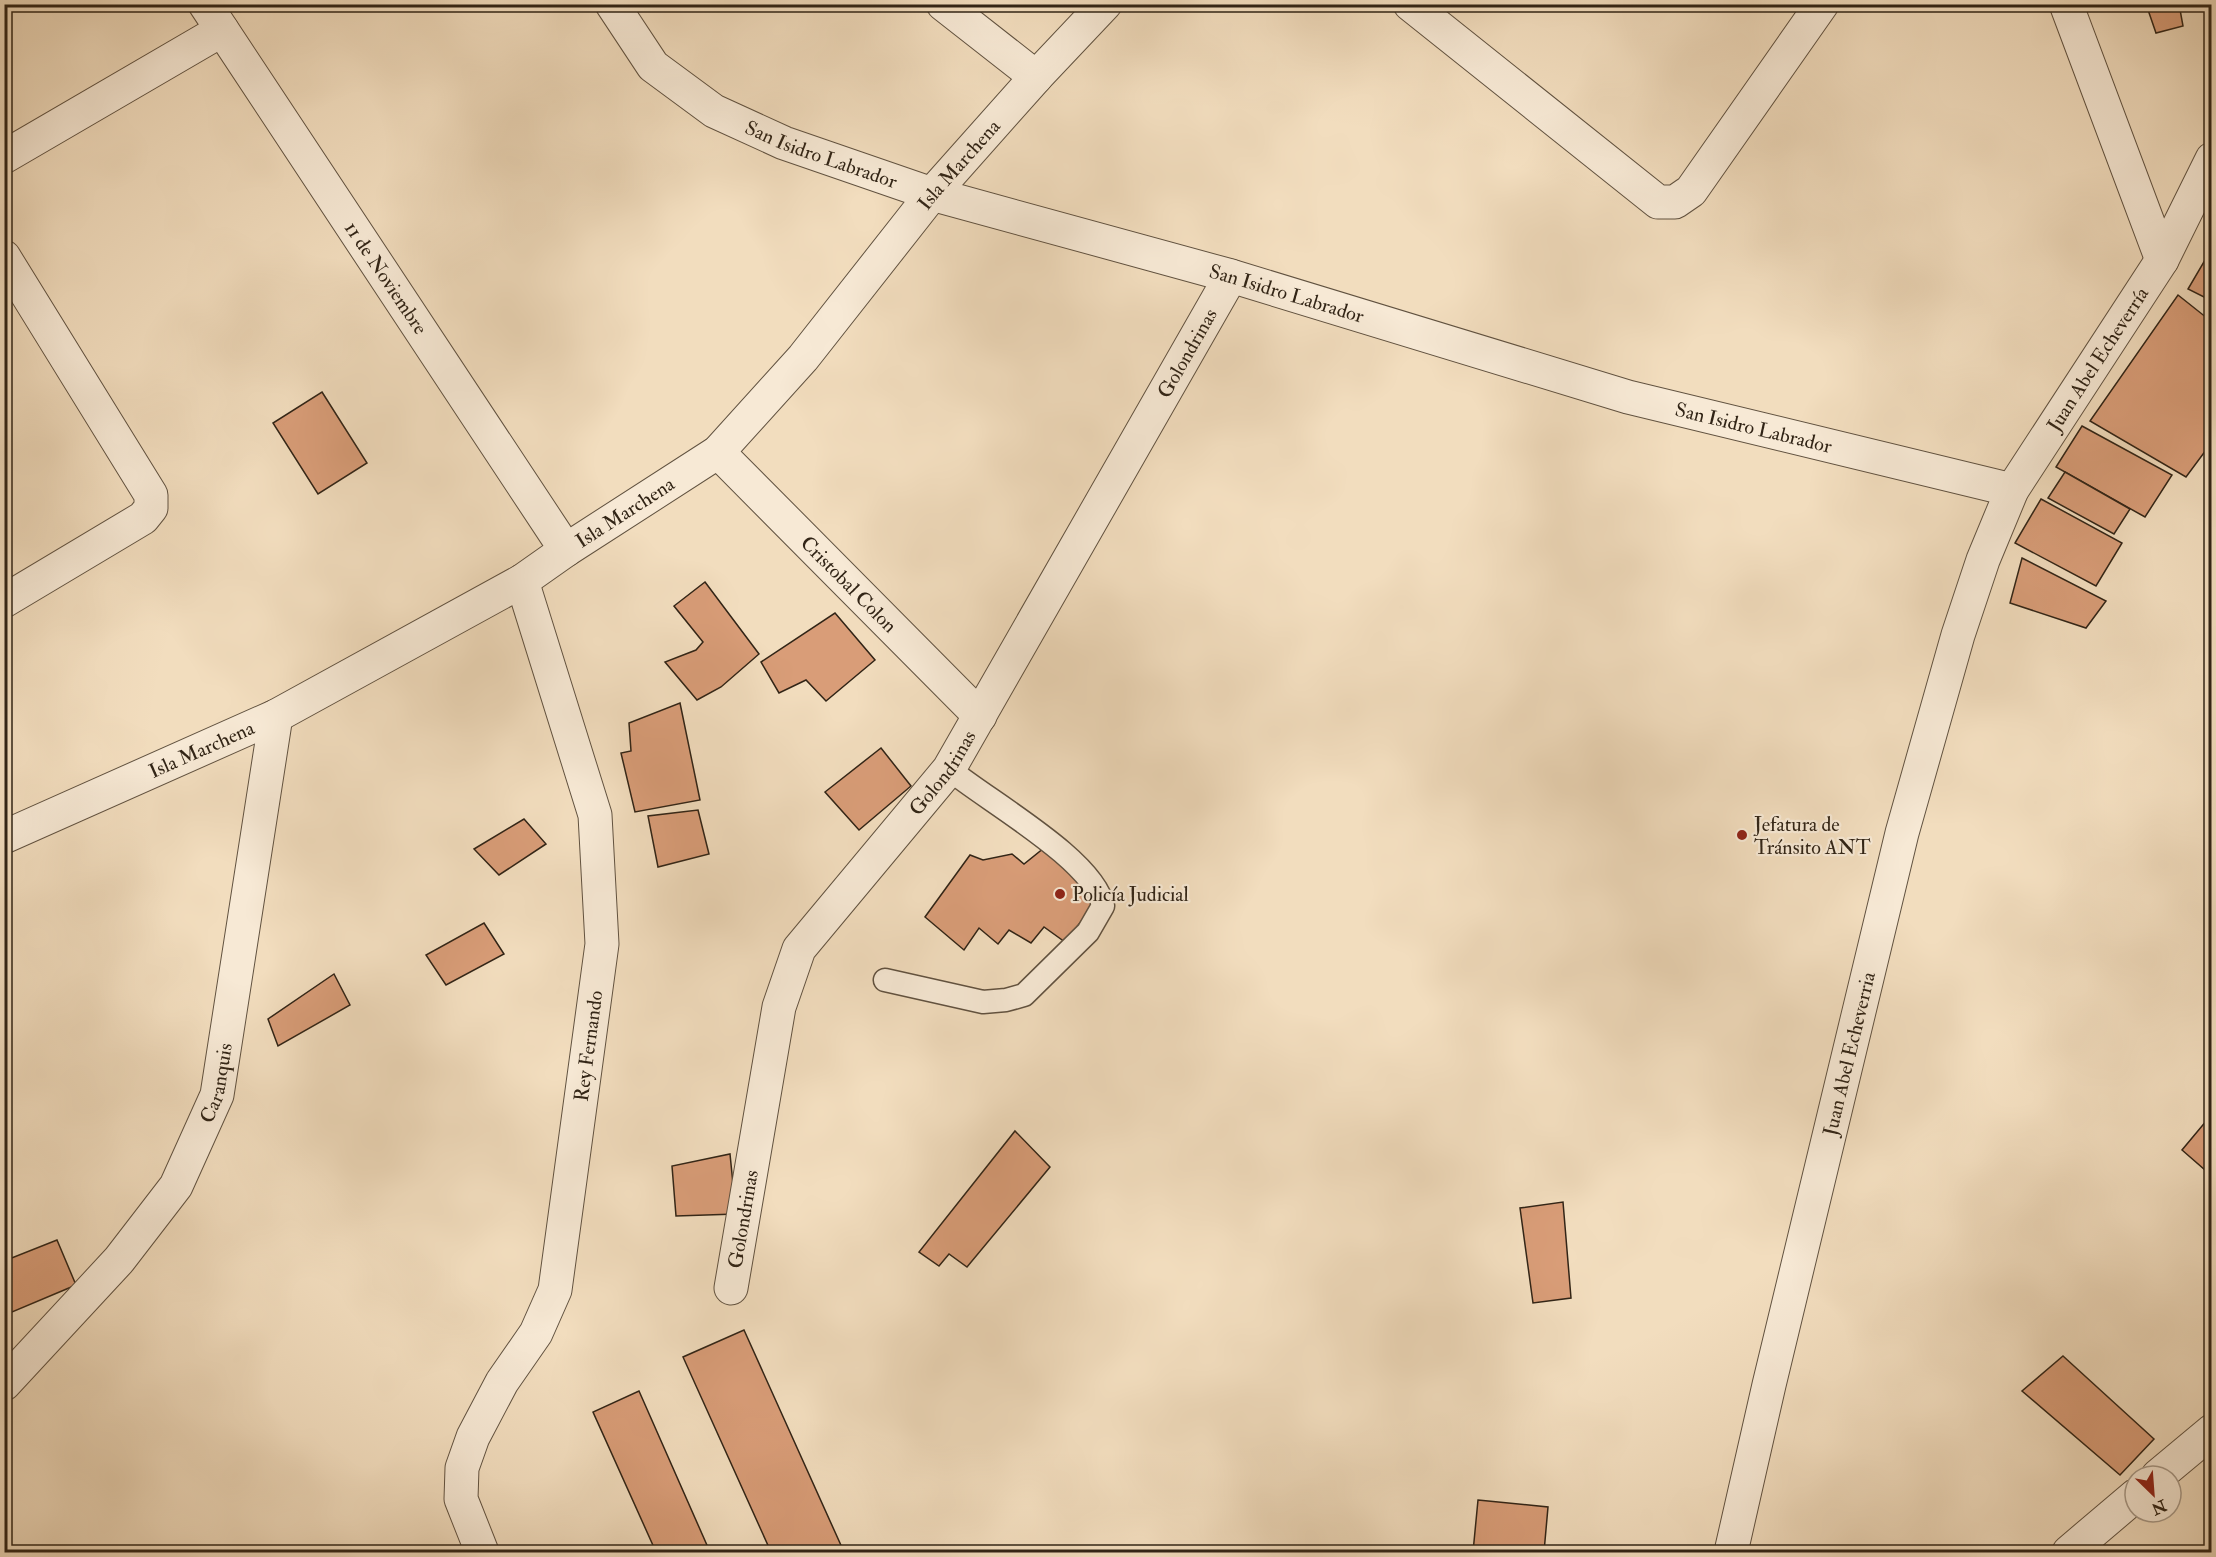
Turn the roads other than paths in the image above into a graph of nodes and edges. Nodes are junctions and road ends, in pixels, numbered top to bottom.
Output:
1 (612, 4) edge
2 (943, 4) edge
3 (1105, 4) edge
4 (1410, 4) edge
5 (1822, 4) edge
6 (2066, 4) edge
7 (214, 17) edge
8 (1036, 77) junction
9 (4, 157) edge
10 (2211, 159) edge
11 (932, 194) junction
12 (4, 257) edge
13 (2162, 260) junction
14 (1231, 276) junction
15 (718, 452) junction
16 (2012, 490) junction
17 (566, 550) junction
18 (1983, 560) joint
19 (522, 581) junction
20 (4, 601) edge
21 (276, 716) junction
22 (980, 717) junction
23 (949, 769) junction
24 (4, 837) edge
25 (885, 980) dead end
26 (731, 1288) dead end
27 (4, 1384) edge
28 (2211, 1431) edge
29 (2172, 1464) edge
30 (2123, 1506) edge
31 (482, 1552) edge
32 (1731, 1552) edge
33 (2069, 1552) edge

1 - 11 street, San Isidro Labrador
2 - 8 street
3 - 8 street, Isla Marchena
4 - 5 street
6 - 13 street
7 - 9 street
7 - 17 street, 11 de Noviembre
8 - 11 street, Isla Marchena
10 - 13 street, Juan Abel Echeverría
11 - 14 street, San Isidro Labrador
11 - 15 street, Isla Marchena
12 - 20 street
13 - 16 street, Juan Abel Echeverría
14 - 16 street, San Isidro Labrador
14 - 22 street, Golondrinas
15 - 17 street, Isla Marchena
15 - 22 street, Cristobal Colon
16 - 18 street, Juan Abel Echeverría
17 - 19 street, Isla Marchena
18 - 32 street, Juan Abel Echeverria
19 - 21 street, Isla Marchena
19 - 31 street, Rey Fernando
21 - 24 street, Isla Marchena
21 - 27 street, Caranquis
22 - 23 street, Golondrinas
23 - 25 lane
23 - 26 street, Golondrinas
28 - 29 street
30 - 33 street

